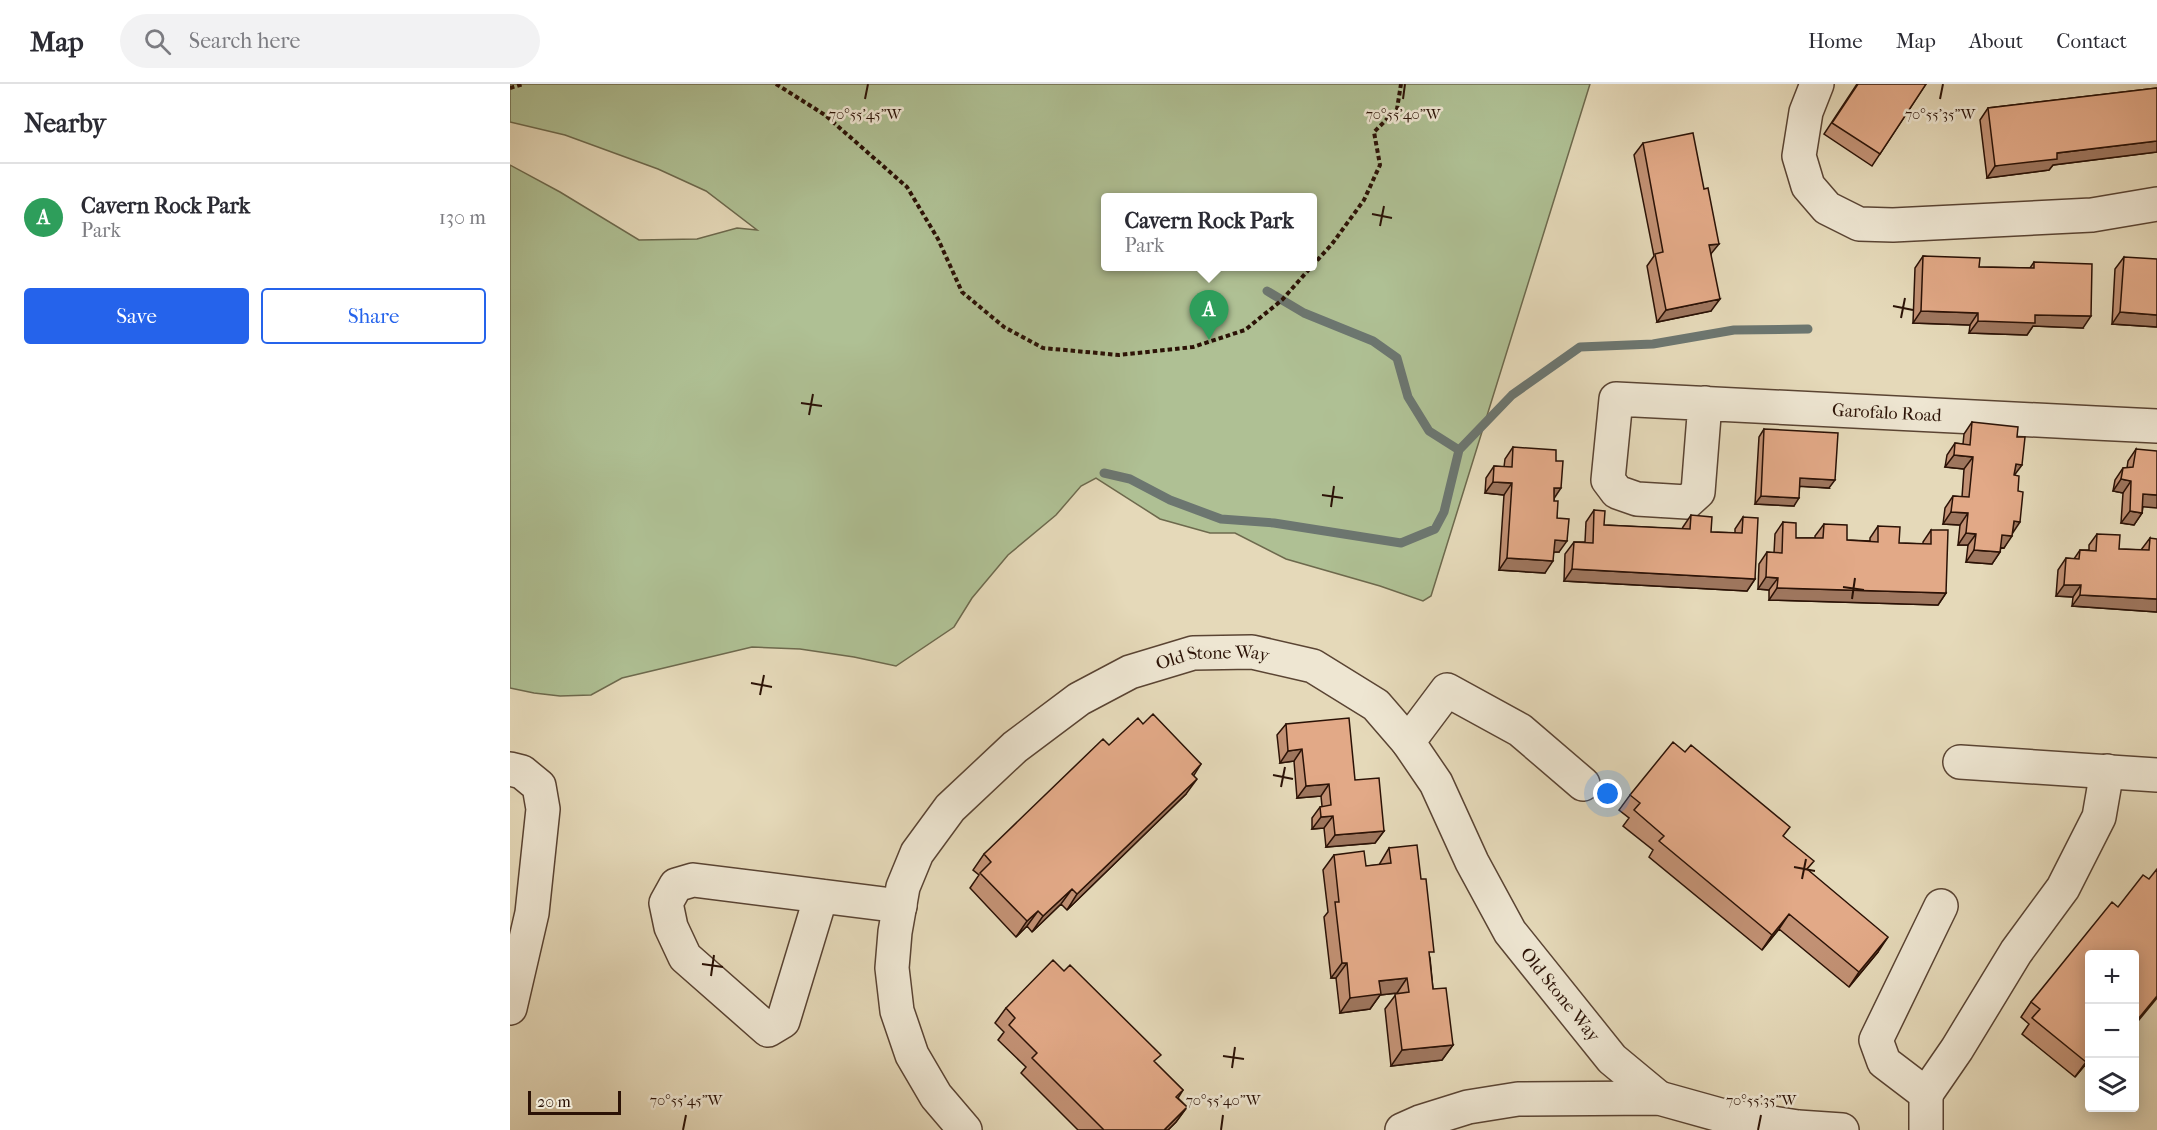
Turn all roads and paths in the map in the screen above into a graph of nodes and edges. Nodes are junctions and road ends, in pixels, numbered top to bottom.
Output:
1 (523, 84) edge
2 (776, 84) edge
3 (1401, 84) edge
4 (1817, 84) edge
5 (510, 88) edge
6 (2157, 204) edge
7 (1317, 260) edge
8 (1308, 271) edge
9 (1705, 403) junction
10 (2157, 426) edge
11 (1408, 742) junction
12 (1960, 762) dead end
13 (510, 769) edge
14 (2107, 771) junction
15 (2157, 775) edge
16 (1583, 784) dead end
17 (821, 896) junction
18 (900, 906) junction
19 (1941, 906) dead end
20 (510, 1008) edge
21 (1926, 1094) junction
22 (1659, 1098) junction
23 (965, 1130) edge
24 (1402, 1130) edge
25 (1842, 1130) edge
26 (1926, 1130) edge

1 - 5 path
2 - 8 path
3 - 7 path
4 - 6 street
9 - 9 street, Garofalo Road
9 - 10 street, Garofalo Road
11 - 16 street
11 - 18 street, Old Stone Way
11 - 22 street, Old Stone Way
12 - 14 street
13 - 20 street
14 - 15 street
14 - 21 street
17 - 17 street
17 - 18 street
18 - 23 street, Old Stone Way
19 - 21 street
21 - 26 street
22 - 24 street, Old Stone Way
22 - 25 street, Old Stone Way

